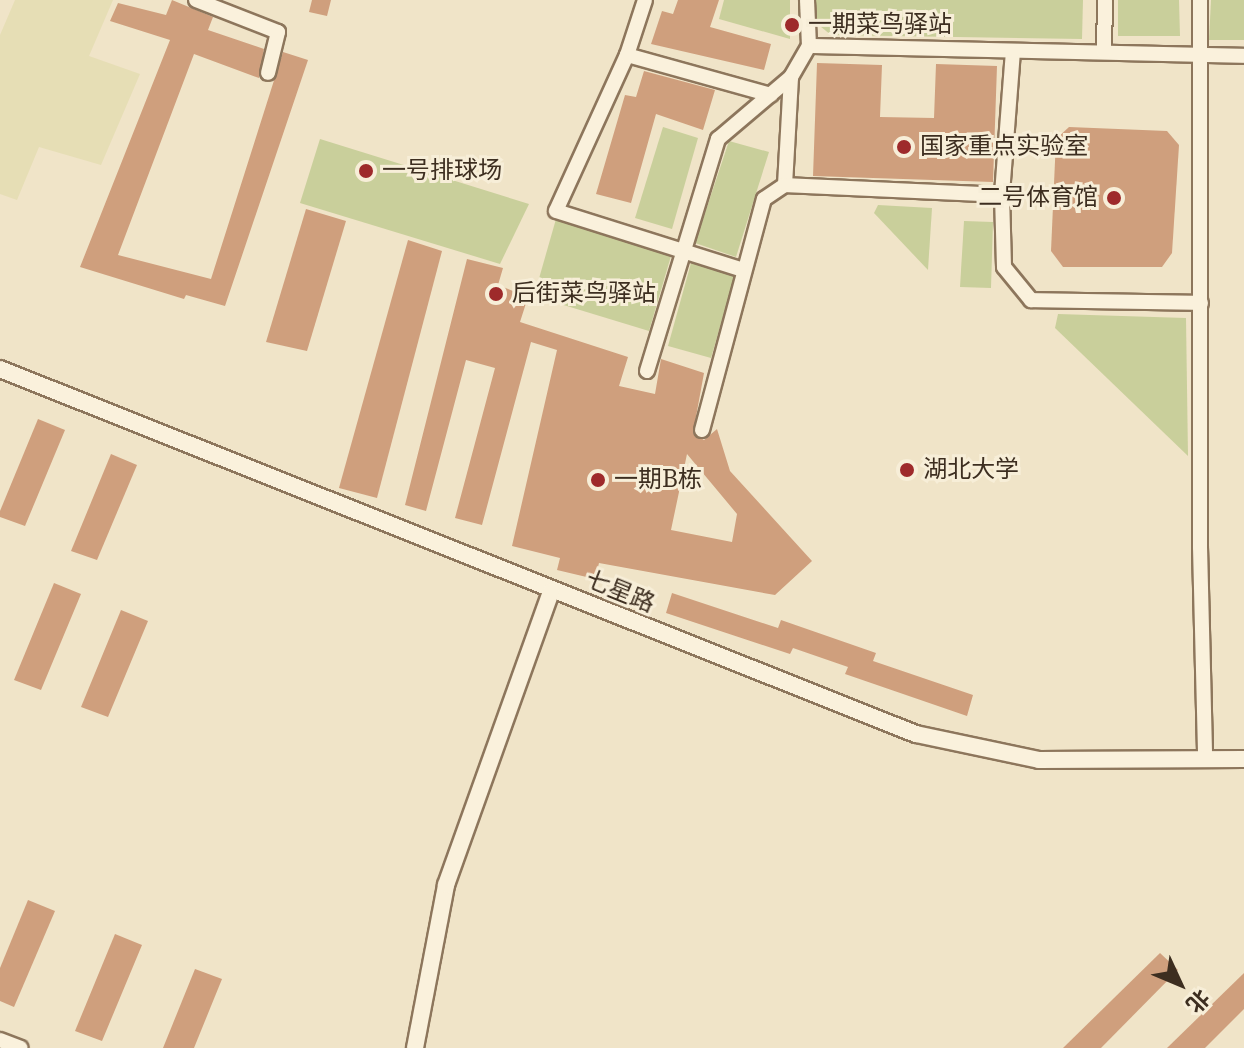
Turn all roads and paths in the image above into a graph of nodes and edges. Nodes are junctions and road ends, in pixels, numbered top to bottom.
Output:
1 (196, 0) edge
2 (645, 0) edge
3 (807, 0) edge
4 (1105, 0) edge
5 (1200, 0) edge
6 (809, 46) junction
7 (1013, 51) junction
8 (1104, 52) junction
9 (1202, 54) junction
10 (627, 55) junction
11 (1244, 56) edge
12 (268, 73) dead end
13 (791, 77) junction
14 (771, 95) junction
15 (785, 185) junction
16 (1002, 195) junction
17 (684, 252) junction
18 (743, 270) junction
19 (1201, 303) junction
20 (0, 369) edge
21 (647, 371) dead end
22 (702, 430) dead end
23 (551, 591) junction
24 (1205, 759) junction
25 (1244, 759) edge
26 (0, 1040) edge
27 (21, 1048) edge
28 (415, 1048) edge

1 - 12 street
2 - 10 street
3 - 6 street
4 - 8 street
5 - 9 street
6 - 7 street
6 - 13 street
7 - 8 street
7 - 16 street
8 - 9 street
9 - 11 street
9 - 19 street
10 - 14 street
10 - 17 street
13 - 14 street
13 - 15 street
14 - 17 street
15 - 16 street
15 - 18 street
16 - 19 street
17 - 18 street
17 - 21 street
18 - 22 street
19 - 24 street
20 - 23 street, 七星路
23 - 24 street, 七星路
23 - 28 street
24 - 25 street, 七星路
26 - 27 street

